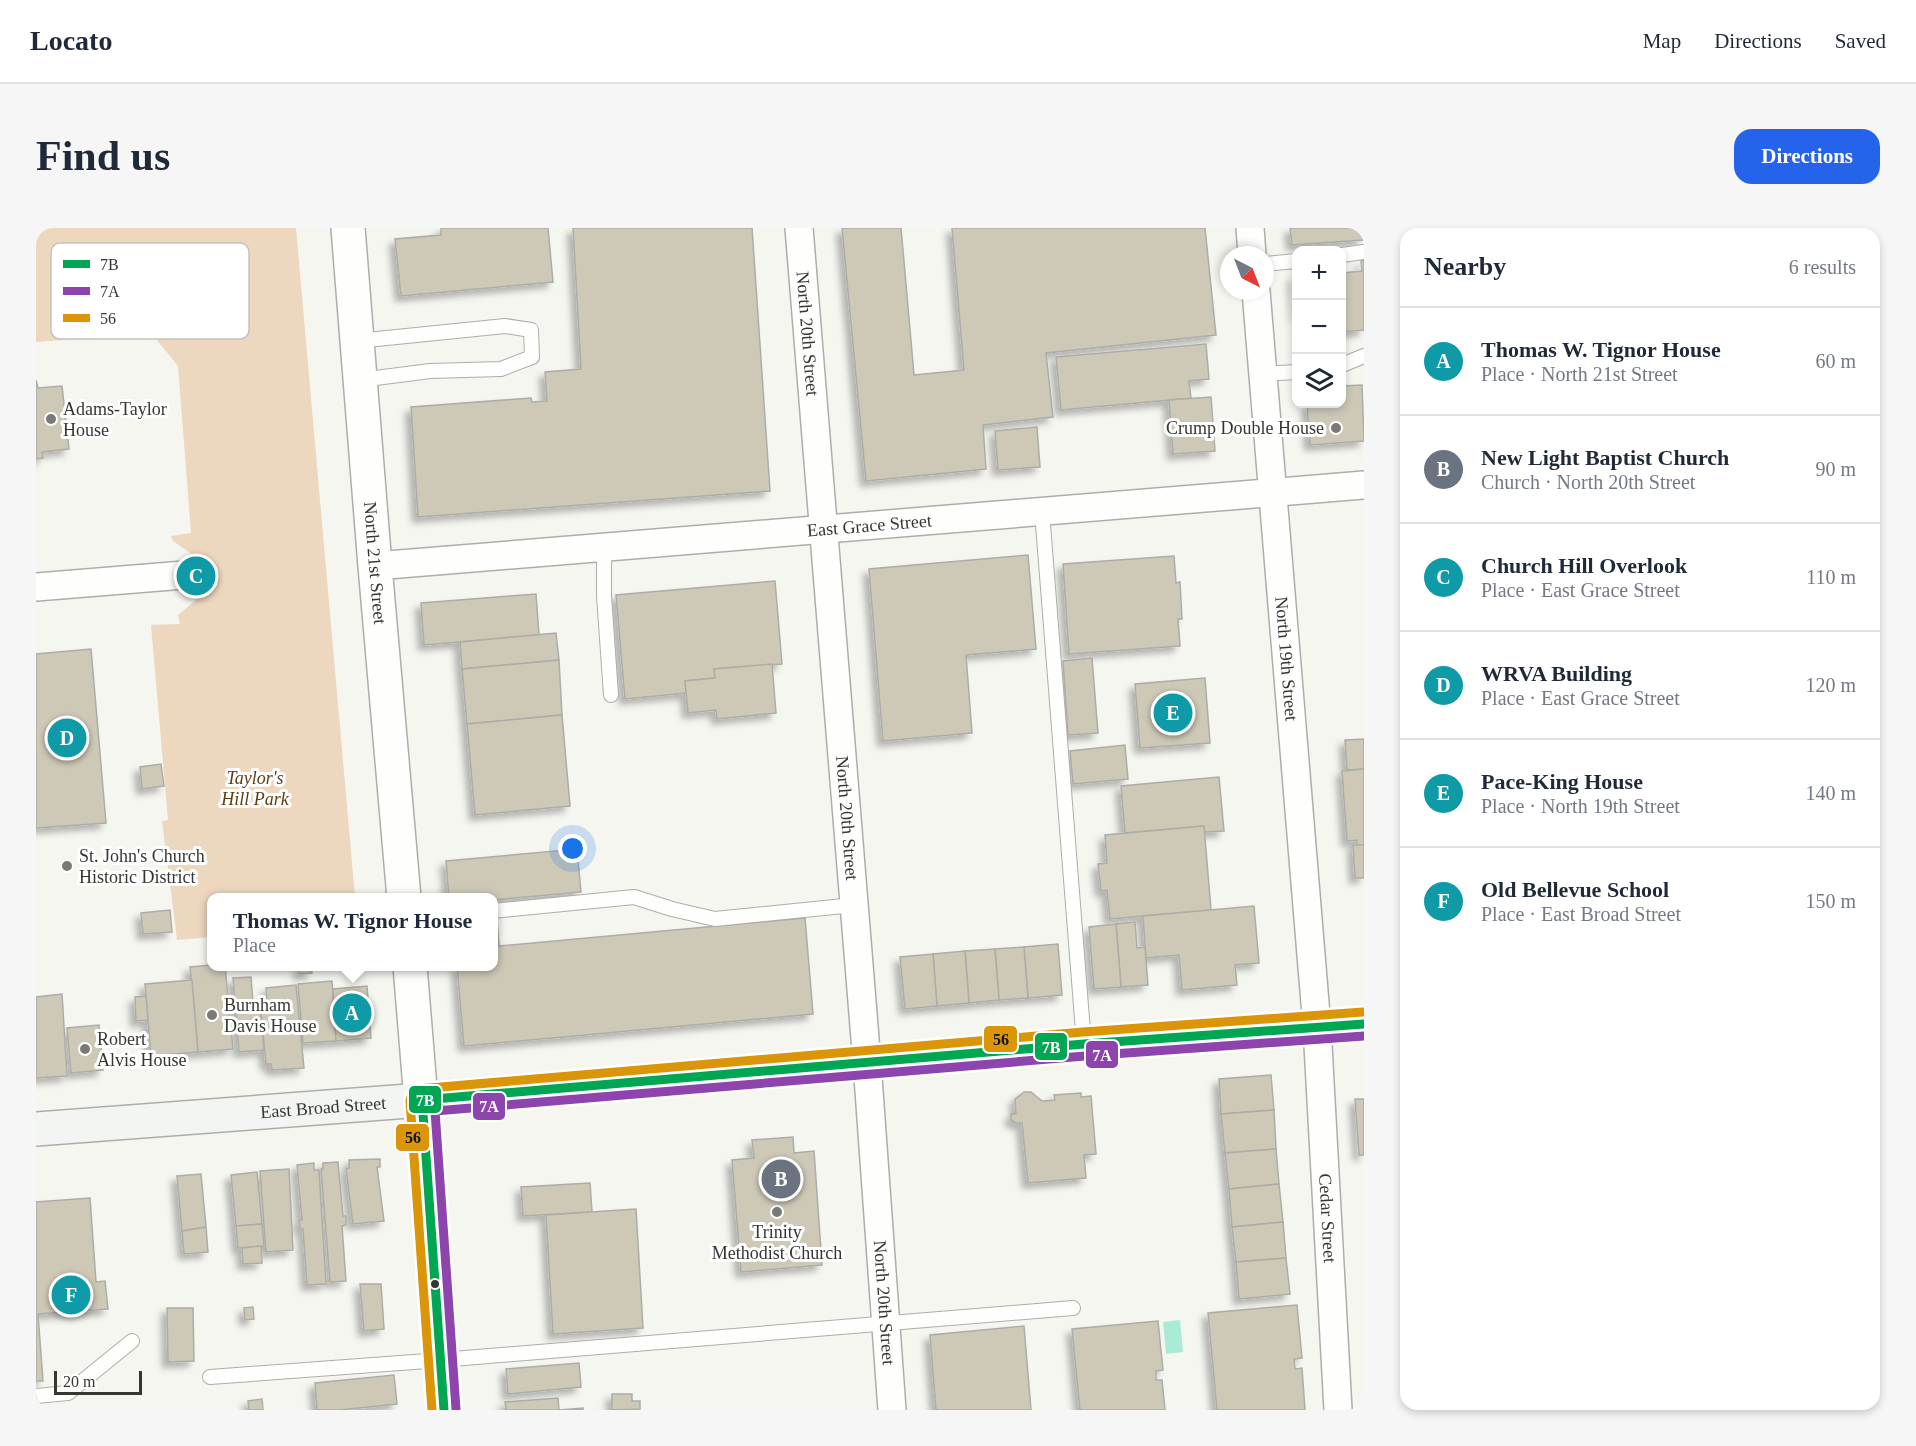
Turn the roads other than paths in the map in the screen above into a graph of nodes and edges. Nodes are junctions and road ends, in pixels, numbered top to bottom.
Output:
1 (348, 228) edge
2 (799, 228) edge
3 (1250, 228) edge
4 (1251, 246) edge
5 (1364, 252) edge
6 (1346, 254) edge
7 (1292, 261) edge
8 (1274, 263) edge
9 (1257, 300) edge
10 (357, 341) junction
11 (1364, 356) edge
12 (1346, 363) edge
13 (1292, 372) edge
14 (1263, 374) junction
15 (360, 380) junction
16 (1364, 485) edge
17 (1273, 494) junction
18 (1042, 512) junction
19 (823, 529) junction
20 (604, 547) junction
21 (375, 566) junction
22 (184, 575) dead end
23 (36, 587) edge
24 (611, 695) dead end
25 (404, 893) edge
26 (854, 905) junction
27 (498, 911) edge
28 (410, 971) edge
29 (1364, 1024) edge
30 (1317, 1027) junction
31 (1084, 1044) junction
32 (867, 1063) junction
33 (422, 1100) junction
34 (36, 1129) edge
35 (1073, 1308) dead end
36 (885, 1324) junction
37 (132, 1341) dead end
38 (441, 1360) junction
39 (210, 1377) dead end
40 (36, 1396) edge
41 (444, 1410) edge
42 (892, 1410) edge
43 (1338, 1410) edge

1 - 10 street, North 21st Street
2 - 19 street, North 20th Street
3 - 4 street
5 - 6 lane
7 - 8 lane
9 - 14 street, North 19th Street
10 - 15 street, North 21st Street
10 - 15 lane
11 - 12 lane
13 - 14 lane
14 - 17 street, North 19th Street
15 - 21 street, North 21st Street
16 - 17 street, East Grace Street
17 - 18 street, East Grace Street
17 - 30 street, North 19th Street
18 - 19 street, East Grace Street
18 - 31 lane
19 - 20 street, East Grace Street
19 - 26 street, North 20th Street
20 - 21 street, East Grace Street
20 - 24 lane
21 - 25 street, North 21st Street
22 - 23 street
26 - 27 lane
26 - 32 street, North 20th Street
28 - 33 street
29 - 30 main road, East Broad Street
30 - 31 main road, East Broad Street
30 - 43 street, Cedar Street
31 - 32 main road, East Broad Street
32 - 33 main road, East Broad Street
32 - 36 street, North 20th Street
33 - 34 main road, East Broad Street
33 - 38 street
35 - 36 lane
36 - 38 lane
36 - 42 street, North 20th Street
37 - 40 lane
38 - 39 lane
38 - 41 street

